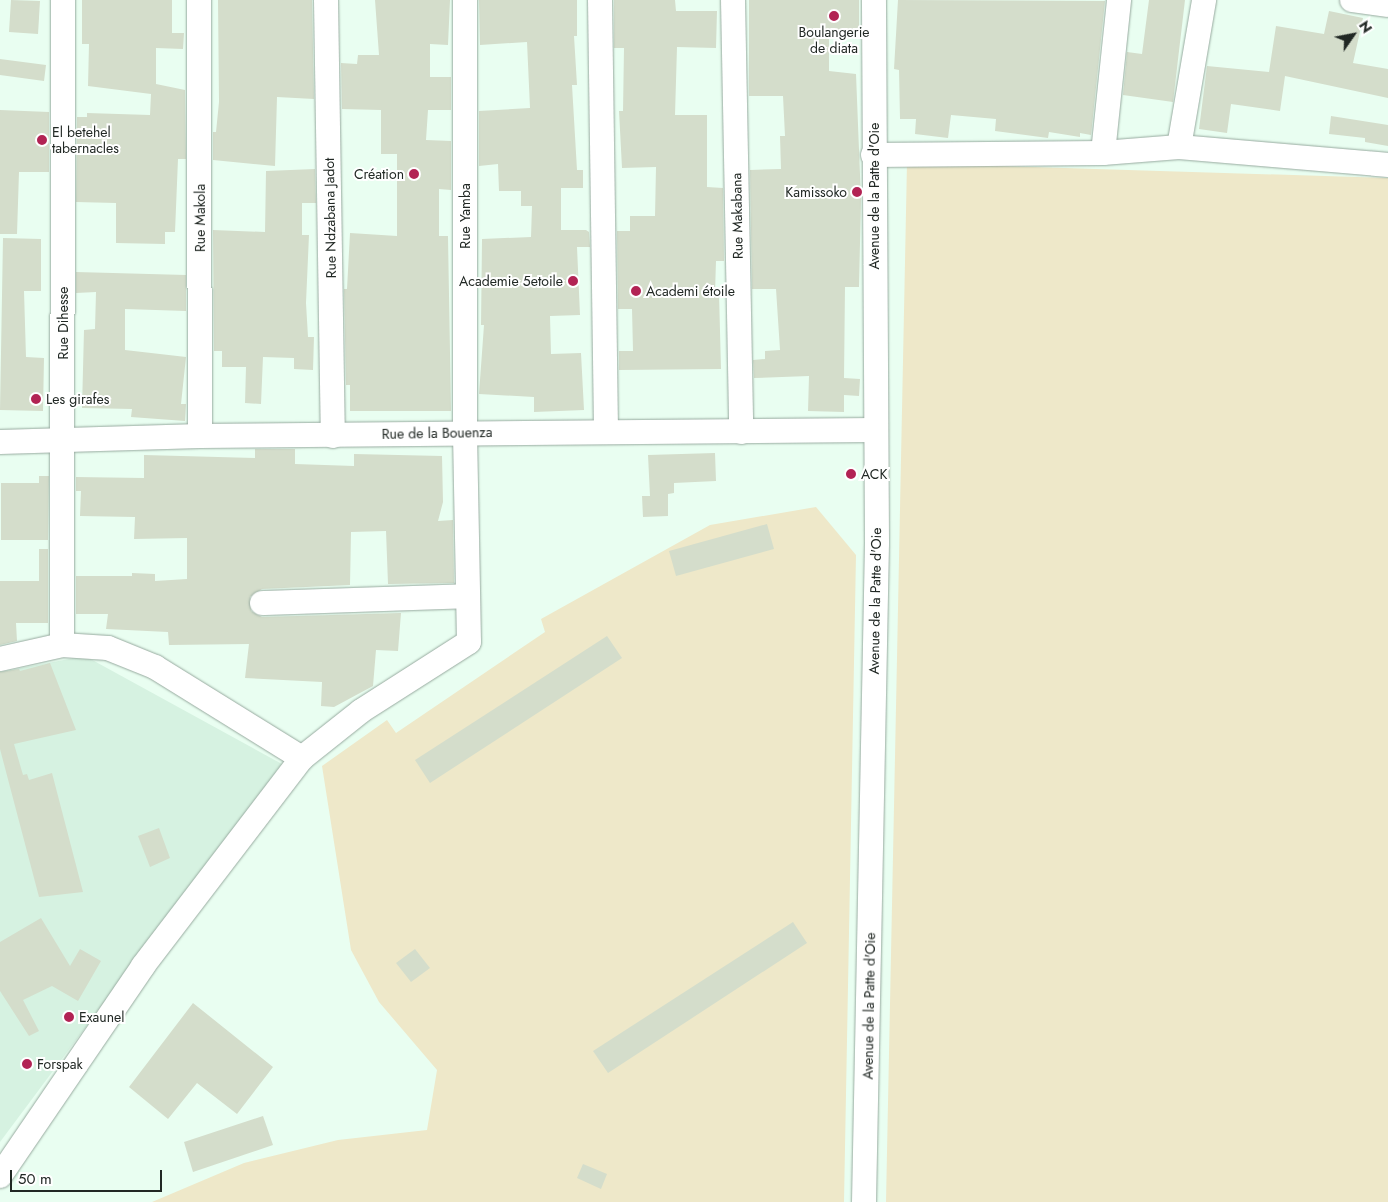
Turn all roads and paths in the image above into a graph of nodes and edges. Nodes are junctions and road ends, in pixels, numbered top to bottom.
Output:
1 (64, 0) edge
2 (199, 0) edge
3 (326, 0) edge
4 (465, 0) edge
5 (600, 0) edge
6 (733, 0) edge
7 (874, 0) edge
8 (1120, 0) edge
9 (1204, 0) edge
10 (1352, 0) edge
11 (1388, 4) edge
12 (1179, 147) junction
13 (1103, 154) junction
14 (873, 155) junction
15 (1388, 165) edge
16 (606, 430) junction
17 (875, 430) junction
18 (465, 432) junction
19 (741, 432) junction
20 (200, 436) junction
21 (333, 436) junction
22 (63, 439) junction
23 (0, 442) edge
24 (468, 596) junction
25 (262, 603) dead end
26 (62, 645) junction
27 (0, 659) edge
28 (302, 758) junction
29 (0, 1176) edge
30 (864, 1202) edge

1 - 22 street, Rue Dihesse
2 - 20 street, Rue Makola
3 - 21 street, Rue Ndzabana Jadot
4 - 18 street, Rue Yamba
5 - 16 street
6 - 19 street, Rue Makabana
7 - 14 street, Avenue de la Patte d'Oie
8 - 13 street
9 - 12 street
10 - 11 street
12 - 13 street
12 - 15 street
13 - 14 street
14 - 17 street, Avenue de la Patte d'Oie
16 - 18 street, Rue de la Bouenza
16 - 19 street, Rue de la Bouenza
17 - 19 street, Rue de la Bouenza
17 - 30 street, Avenue de la Patte d'Oie
18 - 21 street, Rue de la Bouenza
18 - 24 street, Rue Yamba
20 - 21 street, Rue de la Bouenza
20 - 22 street, Rue de la Bouenza
22 - 23 street, Rue de la Bouenza
22 - 26 street, Rue Dihesse
24 - 25 street
24 - 28 street, Rue Yamba
26 - 27 street
26 - 28 street
28 - 29 street

